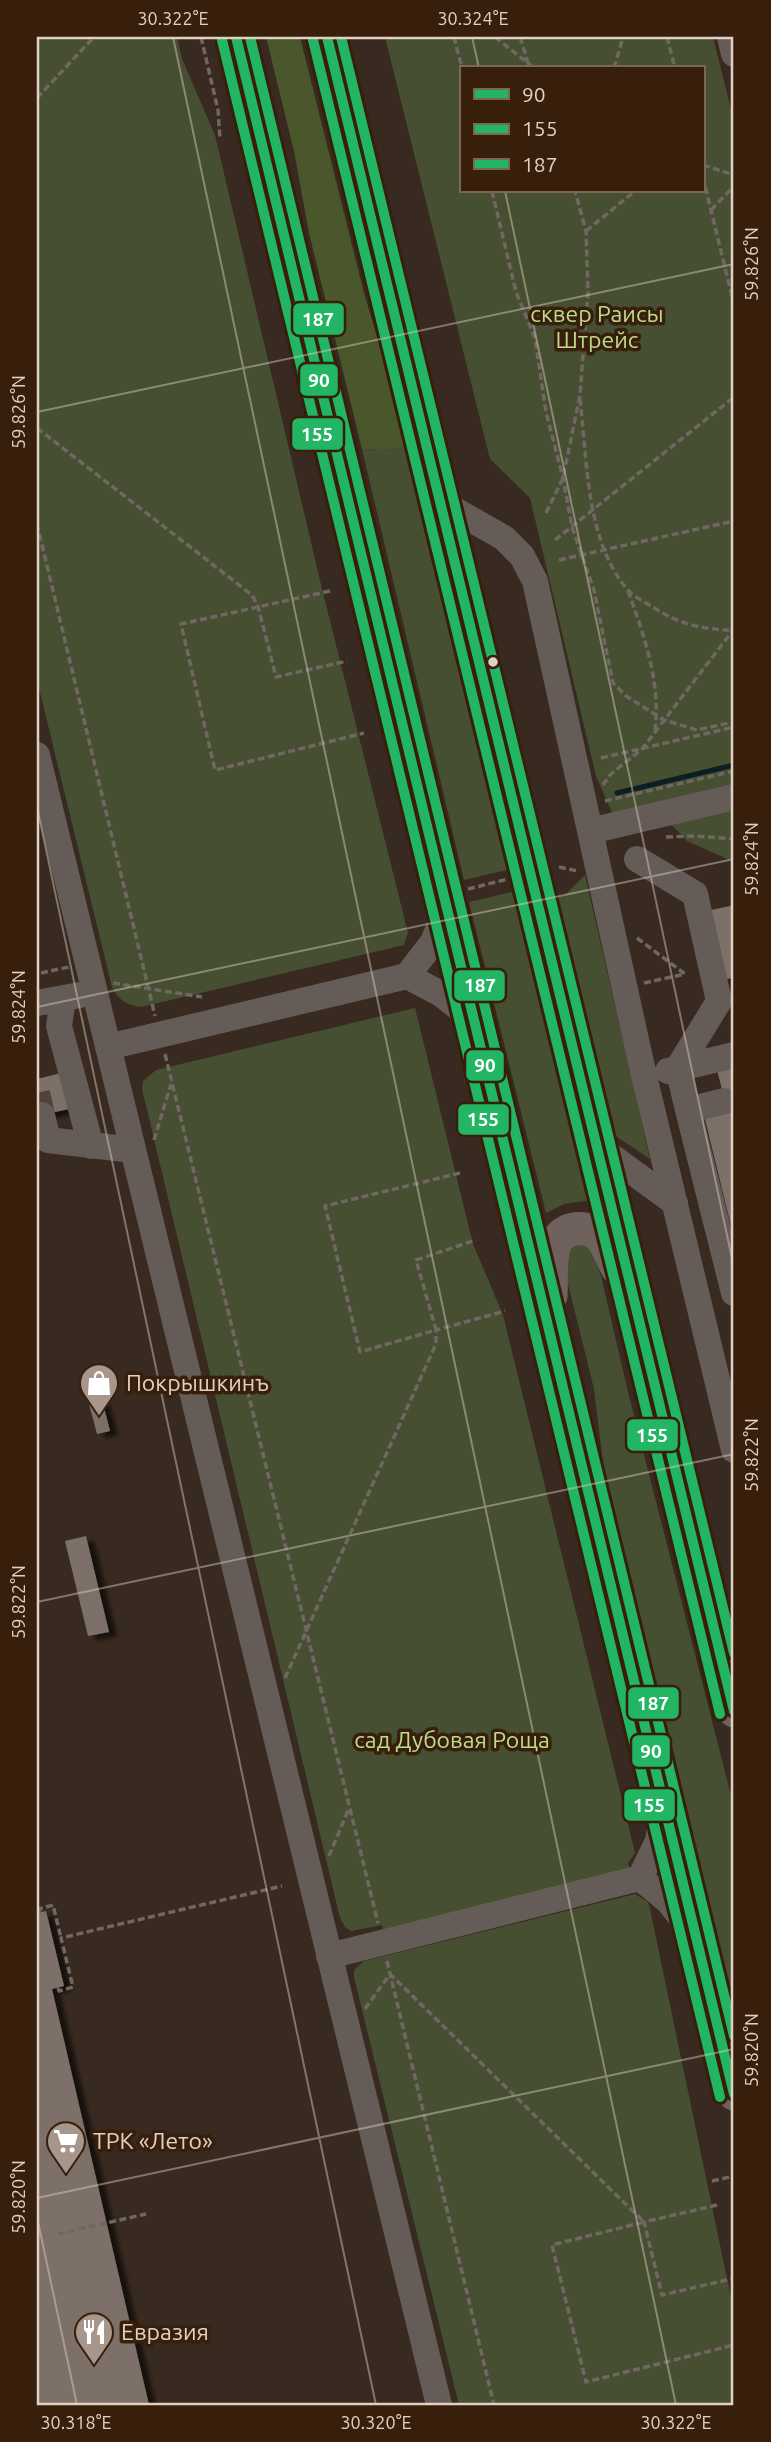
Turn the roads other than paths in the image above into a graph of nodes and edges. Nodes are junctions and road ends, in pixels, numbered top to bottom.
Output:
1 (236, 37) edge
2 (307, 37) edge
3 (327, 37) edge
4 (730, 37) edge
5 (734, 54) edge
6 (341, 97) junction
7 (439, 501) junction
8 (37, 755) edge
9 (734, 797) edge
10 (590, 831) junction
11 (637, 859) road end
12 (456, 899) junction
13 (407, 976) junction
14 (101, 987) junction
15 (63, 998) junction
16 (37, 1003) edge
17 (473, 1018) junction
18 (48, 1028) edge
19 (108, 1047) junction
20 (734, 1055) edge
21 (678, 1068) junction
22 (644, 1076) junction
23 (725, 1101) dead end
24 (688, 1110) junction
25 (42, 1115) dead end
26 (43, 1141) edge
27 (596, 1144) junction
28 (91, 1146) junction
29 (142, 1149) junction
30 (675, 1203) junction
31 (734, 1293) edge
32 (633, 1294) junction
33 (548, 1328) junction
34 (730, 1418) edge
35 (734, 1450) edge
36 (734, 1711) edge
37 (663, 1804) junction
38 (640, 1878) junction
39 (696, 1936) junction
40 (329, 1956) junction
41 (734, 2095) edge
42 (439, 2405) edge

1 - 12 main road
2 - 6 main road
3 - 6 main road
4 - 5 street
6 - 7 main road
7 - 10 street
7 - 27 main road
8 - 14 street
9 - 10 street
10 - 22 street
11 - 21 street
12 - 13 street
12 - 17 main road
13 - 17 street
13 - 19 street
14 - 15 street
14 - 19 street
15 - 16 street
15 - 18 street
17 - 33 main road
18 - 28 street
19 - 29 street
20 - 21 street
21 - 22 street
21 - 24 street
22 - 30 street
23 - 24 street
24 - 31 street
25 - 26 street
26 - 28 street
27 - 30 street
27 - 32 main road
28 - 29 street
29 - 40 street
30 - 34 street
32 - 33 main road
32 - 36 main road
33 - 37 main road
34 - 35 street
37 - 38 street
37 - 39 main road
38 - 39 street
38 - 40 street
39 - 41 main road
40 - 42 street

